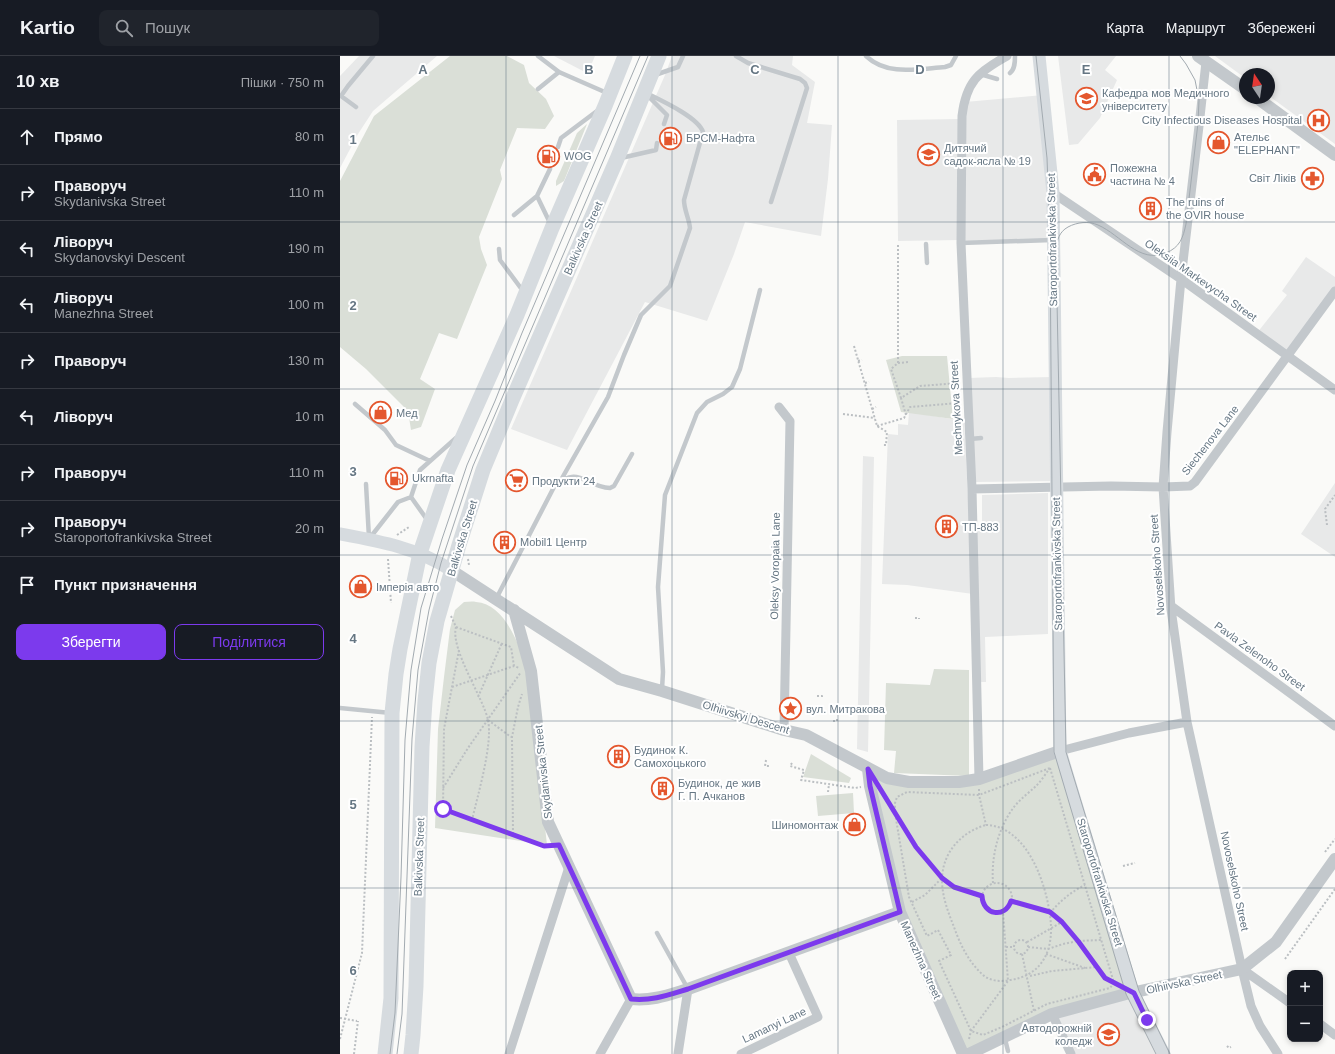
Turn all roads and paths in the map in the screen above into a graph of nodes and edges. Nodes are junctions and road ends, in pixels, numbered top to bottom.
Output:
1 (373, 56) edge
2 (538, 56) edge
3 (625, 56) edge
4 (659, 56) edge
5 (683, 56) edge
6 (736, 56) edge
7 (866, 56) edge
8 (956, 56) edge
9 (1007, 56) edge
10 (1015, 56) edge
11 (1039, 56) edge
12 (1202, 59) edge
13 (559, 72) junction
14 (1010, 73) dead end
15 (980, 74) junction
16 (651, 76) junction
17 (997, 80) dead end
18 (1239, 85) edge
19 (538, 89) dead end
20 (644, 92) junction
21 (608, 100) junction
22 (1265, 104) edge
23 (356, 107) dead end
24 (664, 124) dead end
25 (657, 143) dead end
26 (558, 147) dead end
27 (1335, 155) edge
28 (618, 159) junction
29 (550, 169) dead end
30 (1053, 193) junction
31 (537, 196) junction
32 (772, 202) dead end
33 (514, 215) dead end
34 (552, 228) junction
35 (1053, 240) junction
36 (961, 243) junction
37 (926, 244) dead end
38 (898, 245) dead end
39 (499, 249) dead end
40 (927, 263) dead end
41 (1181, 278) junction
42 (760, 290) dead end
43 (1335, 291) edge
44 (526, 295) junction
45 (854, 346) dead end
46 (1288, 356) junction
47 (862, 360) dead end
48 (858, 361) junction
49 (909, 362) dead end
50 (898, 363) junction
51 (869, 382) dead end
52 (865, 383) junction
53 (967, 383) junction
54 (1335, 390) edge
55 (901, 398) junction
56 (968, 402) junction
57 (355, 404) dead end
58 (779, 407) dead end
59 (876, 408) dead end
60 (872, 409) junction
61 (842, 414) dead end
62 (906, 414) junction
63 (875, 418) junction
64 (877, 426) junction
65 (467, 429) junction
66 (982, 438) dead end
67 (970, 439) junction
68 (883, 445) dead end
69 (632, 454) dead end
70 (430, 461) junction
71 (561, 480) junction
72 (366, 484) dead end
73 (1056, 487) junction
74 (1164, 487) junction
75 (972, 489) junction
76 (1335, 495) edge
77 (410, 497) junction
78 (430, 524) junction
79 (1327, 525) dead end
80 (409, 527) dead end
81 (340, 534) edge
82 (396, 535) dead end
83 (369, 539) junction
84 (420, 553) junction
85 (388, 559) dead end
86 (451, 570) junction
87 (496, 599) junction
88 (391, 602) dead end
89 (1171, 606) junction
90 (514, 610) junction
91 (915, 618) dead end
92 (919, 619) dead end
93 (502, 644) junction
94 (459, 650) junction
95 (514, 666) junction
96 (523, 670) junction
97 (489, 674) junction
98 (525, 675) dead end
99 (471, 680) junction
100 (452, 687) junction
101 (524, 688) dead end
102 (662, 691) junction
103 (817, 696) dead end
104 (822, 697) dead end
105 (478, 698) junction
106 (340, 708) edge
107 (372, 711) junction
108 (392, 713) junction
109 (837, 717) dead end
110 (488, 720) junction
111 (833, 721) dead end
112 (1187, 722) junction
113 (1335, 726) edge
114 (784, 730) junction
115 (512, 737) junction
116 (1060, 751) junction
117 (766, 760) dead end
118 (792, 763) dead end
119 (769, 766) dead end
120 (1050, 768) junction
121 (868, 769) junction
122 (979, 779) junction
123 (829, 784) junction
124 (870, 786) junction
125 (443, 789) junction
126 (828, 792) dead end
127 (883, 794) dead end
128 (979, 795) junction
129 (895, 813) junction
130 (472, 820) junction
131 (986, 825) junction
132 (1002, 828) junction
133 (513, 834) junction
134 (559, 845) junction
135 (1335, 859) edge
136 (1135, 863) dead end
137 (1123, 866) dead end
138 (569, 867) junction
139 (942, 878) junction
140 (992, 883) junction
141 (1085, 884) junction
142 (1335, 889) edge
143 (982, 896) junction
144 (1011, 901) junction
145 (912, 902) junction
146 (1003, 911) junction
147 (900, 912) junction
148 (1050, 912) junction
149 (1062, 922) junction
150 (1051, 928) junction
151 (657, 933) dead end
152 (1101, 940) junction
153 (1078, 941) junction
154 (1027, 942) junction
155 (1006, 947) junction
156 (1014, 947) junction
157 (1028, 947) junction
158 (1048, 949) junction
159 (789, 953) junction
160 (1022, 954) junction
161 (1046, 954) junction
162 (1285, 959) dead end
163 (1097, 967) junction
164 (1086, 968) junction
165 (1242, 969) junction
166 (1027, 976) junction
167 (1008, 981) junction
168 (1114, 983) junction
169 (688, 989) junction
170 (1134, 993) junction
171 (631, 999) junction
172 (1287, 1001) edge
173 (1034, 1010) junction
174 (1052, 1014) junction
175 (340, 1018) edge
176 (346, 1020) junction
177 (1323, 1026) edge
178 (972, 1031) junction
179 (1335, 1034) edge
180 (1004, 1037) junction
181 (340, 1039) edge
182 (969, 1039) dead end
183 (1228, 1046) dead end
184 (1231, 1048) dead end
185 (1008, 1051) dead end
186 (354, 1054) edge
187 (385, 1054) edge
188 (411, 1054) edge
189 (509, 1054) edge
190 (600, 1054) edge
191 (678, 1054) edge
192 (741, 1054) edge
193 (963, 1054) edge
194 (969, 1054) edge
195 (1071, 1054) edge
196 (1164, 1054) edge
197 (1278, 1054) edge

1 - 23 lane
2 - 13 lane
3 - 21 main road
4 - 16 main road, Balkivska Street
5 - 16 lane
6 - 32 lane
7 - 8 lane
9 - 15 street, Mechnykova Street
10 - 14 lane
11 - 30 main road, Staroportofrankivska Street
12 - 18 street
12 - 41 street, Novoselskoho Street
13 - 19 lane
13 - 21 lane
15 - 17 lane
15 - 36 street, Mechnykova Street
16 - 20 main road, Balkivska Street
20 - 24 lane
20 - 28 main road, Balkivska Street
20 - 71 lane
21 - 26 lane
21 - 34 main road
22 - 27 street
25 - 28 lane
28 - 86 main road, Balkivska Street
29 - 31 lane
30 - 35 main road, Staroportofrankivska Street
30 - 41 street, Oleksiia Markevycha Street
31 - 33 lane
31 - 34 lane
34 - 44 main road
35 - 36 lane
35 - 73 main road, Staroportofrankivska Street
36 - 53 street, Mechnykova Street
37 - 40 lane
38 - 50 path
39 - 44 lane
41 - 46 street, Oleksiia Markevycha Street
41 - 74 street, Novoselskoho Street
42 - 102 lane
43 - 46 street, Siechenova Lane
44 - 65 main road
45 - 48 path
46 - 54 street, Oleksiia Markevycha Street
46 - 74 street, Siechenova Lane
47 - 48 path
48 - 52 path
49 - 50 path
50 - 55 path
51 - 52 path
52 - 60 path
53 - 55 path
53 - 56 street, Mechnykova Street
55 - 62 path
56 - 62 path
56 - 67 street, Mechnykova Street
57 - 70 lane
58 - 114 street, Oleksy Voropaia Lane
59 - 60 path
60 - 63 path
61 - 63 path
62 - 64 path
63 - 64 path
64 - 68 path
65 - 70 lane
65 - 78 main road
66 - 67 lane
67 - 75 street, Mechnykova Street
69 - 71 lane
70 - 77 lane
71 - 87 lane
72 - 83 lane
73 - 74 street, Siechenova Lane
73 - 75 street, Siechenova Lane
73 - 116 main road, Staroportofrankivska Street
74 - 89 street, Novoselskoho Street
75 - 122 street, Mechnykova Street
76 - 79 path
77 - 78 lane
77 - 83 lane
78 - 84 main road
80 - 82 path
81 - 83 main road
83 - 84 main road
84 - 86 main road
84 - 108 main road
85 - 88 path
86 - 87 street, Olhiivskyi Descent
86 - 188 main road, Balkivska Street
87 - 90 street, Olhiivskyi Descent
89 - 112 street, Novoselskoho Street
89 - 113 street, Pavla Zelenoho Street
90 - 102 street, Olhiivskyi Descent
90 - 134 street, Skydanivska Street
91 - 92 path
93 - 94 path
93 - 95 path
93 - 97 path
94 - 99 path
94 - 100 path
95 - 96 path
95 - 97 path
96 - 98 path
96 - 110 path
97 - 99 path
97 - 105 path
99 - 100 path
99 - 105 path
100 - 125 path
101 - 115 path
102 - 114 street, Olhiivskyi Descent
103 - 104 path
105 - 110 path
106 - 107 lane
107 - 108 lane
107 - 176 path
108 - 187 main road
109 - 111 path
110 - 115 path
110 - 125 path
110 - 130 path
112 - 116 street
112 - 165 street, Novoselskoho Street
114 - 121 street, Olhiivskyi Descent
115 - 133 path
116 - 122 street, Olhiivskyi Descent
116 - 170 main road, Staroportofrankivska Street
117 - 119 path
118 - 123 path
120 - 128 path
120 - 132 path
120 - 141 path
121 - 122 street, Olhiivskyi Descent
121 - 124 street, Manezhna Street
122 - 128 path
123 - 124 path
123 - 126 path
124 - 147 street, Manezhna Street
125 - 130 path
127 - 129 path
128 - 129 path
128 - 131 path
129 - 139 path
129 - 145 path
130 - 133 path
131 - 132 path
131 - 139 path
132 - 140 path
132 - 148 path
133 - 134 path
134 - 138 street, Skydanivska Street
135 - 165 street, Olhiivska Street
136 - 137 path
138 - 171 street, Skydanivska Street
138 - 189 street
139 - 143 path
139 - 145 path
139 - 167 path
140 - 143 path
140 - 144 path
141 - 148 path
141 - 152 path
142 - 162 path
143 - 146 path
144 - 146 path
144 - 148 path
145 - 178 path
146 - 155 path
147 - 159 street
147 - 193 street, Manezhna Street
148 - 149 path
148 - 150 path
149 - 150 path
149 - 153 path
150 - 154 path
150 - 158 path
151 - 169 lane
152 - 153 path
152 - 168 path
153 - 158 path
153 - 163 path
154 - 156 path
154 - 157 path
155 - 156 path
155 - 167 path
156 - 160 path
157 - 158 path
157 - 160 path
158 - 161 path
159 - 169 street
159 - 192 street, Lamanyi Lane
160 - 166 path
161 - 164 path
161 - 166 path
163 - 164 path
163 - 168 path
164 - 166 path
165 - 170 street, Olhiivska Street
165 - 172 street
165 - 197 street, Novoselskoho Street
166 - 167 path
166 - 173 path
167 - 178 path
168 - 173 path
169 - 171 street
169 - 191 street
170 - 174 street, Olhiivska Street
170 - 196 main road, Staroportofrankivska Street
171 - 190 street
173 - 178 path
174 - 180 street, Olhiivska Street
174 - 195 street
175 - 176 path
176 - 181 path
176 - 186 path
177 - 179 street
178 - 182 path
180 - 185 lane
180 - 194 street, Olhiivska Street
183 - 184 path

